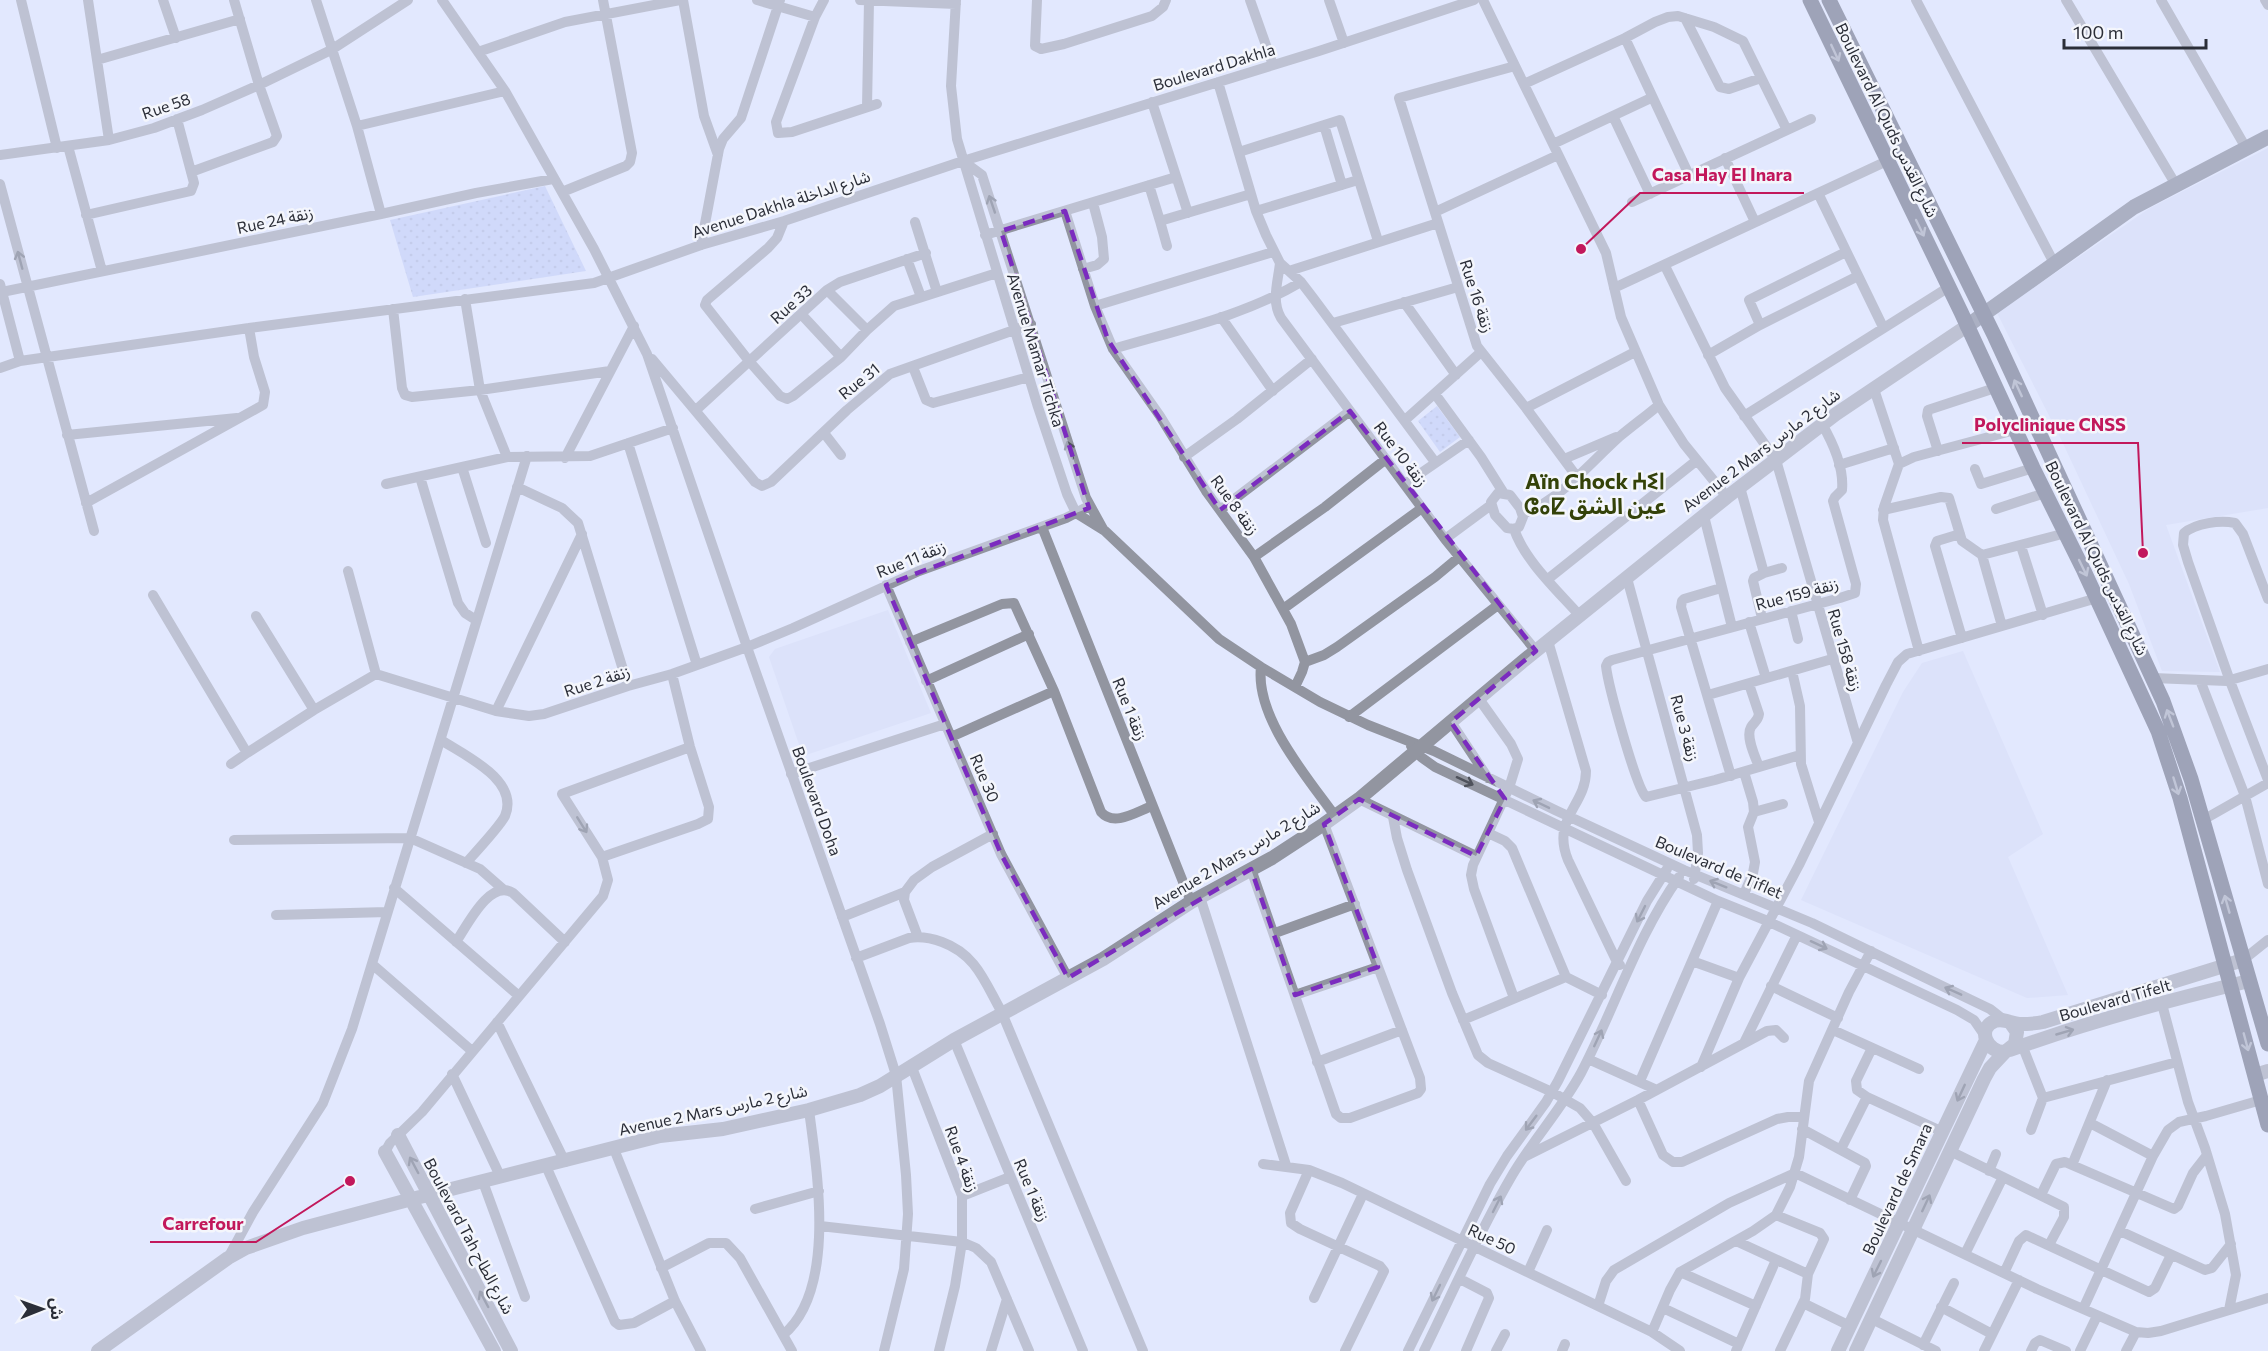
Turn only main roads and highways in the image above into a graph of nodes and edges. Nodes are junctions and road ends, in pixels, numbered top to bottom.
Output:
1 (1810, 0) edge
2 (1829, 0) edge
3 (2268, 137) edge
4 (1983, 315) junction
5 (1966, 326) junction
6 (2268, 1044) edge
7 (2262, 1073) edge
8 (2264, 1098) edge
9 (2268, 1125) edge

1 -> 5 main road, Boulevard Al Quds شارع القدس
2 - 4 main road, Boulevard Al Quds شارع القدس
3 - 4 main road, Avenue 2 Mars شارع 2 مارس
4 - 5 main road, Avenue 2 Mars شارع 2 مارس
6 -> 4 main road, Boulevard Al Quds شارع القدس
5 -> 7 main road, Boulevard Al Quds شارع القدس
7 - 8 main road, Boulevard Al Quds شارع القدس
8 - 9 main road, Boulevard Al Quds شارع القدس

